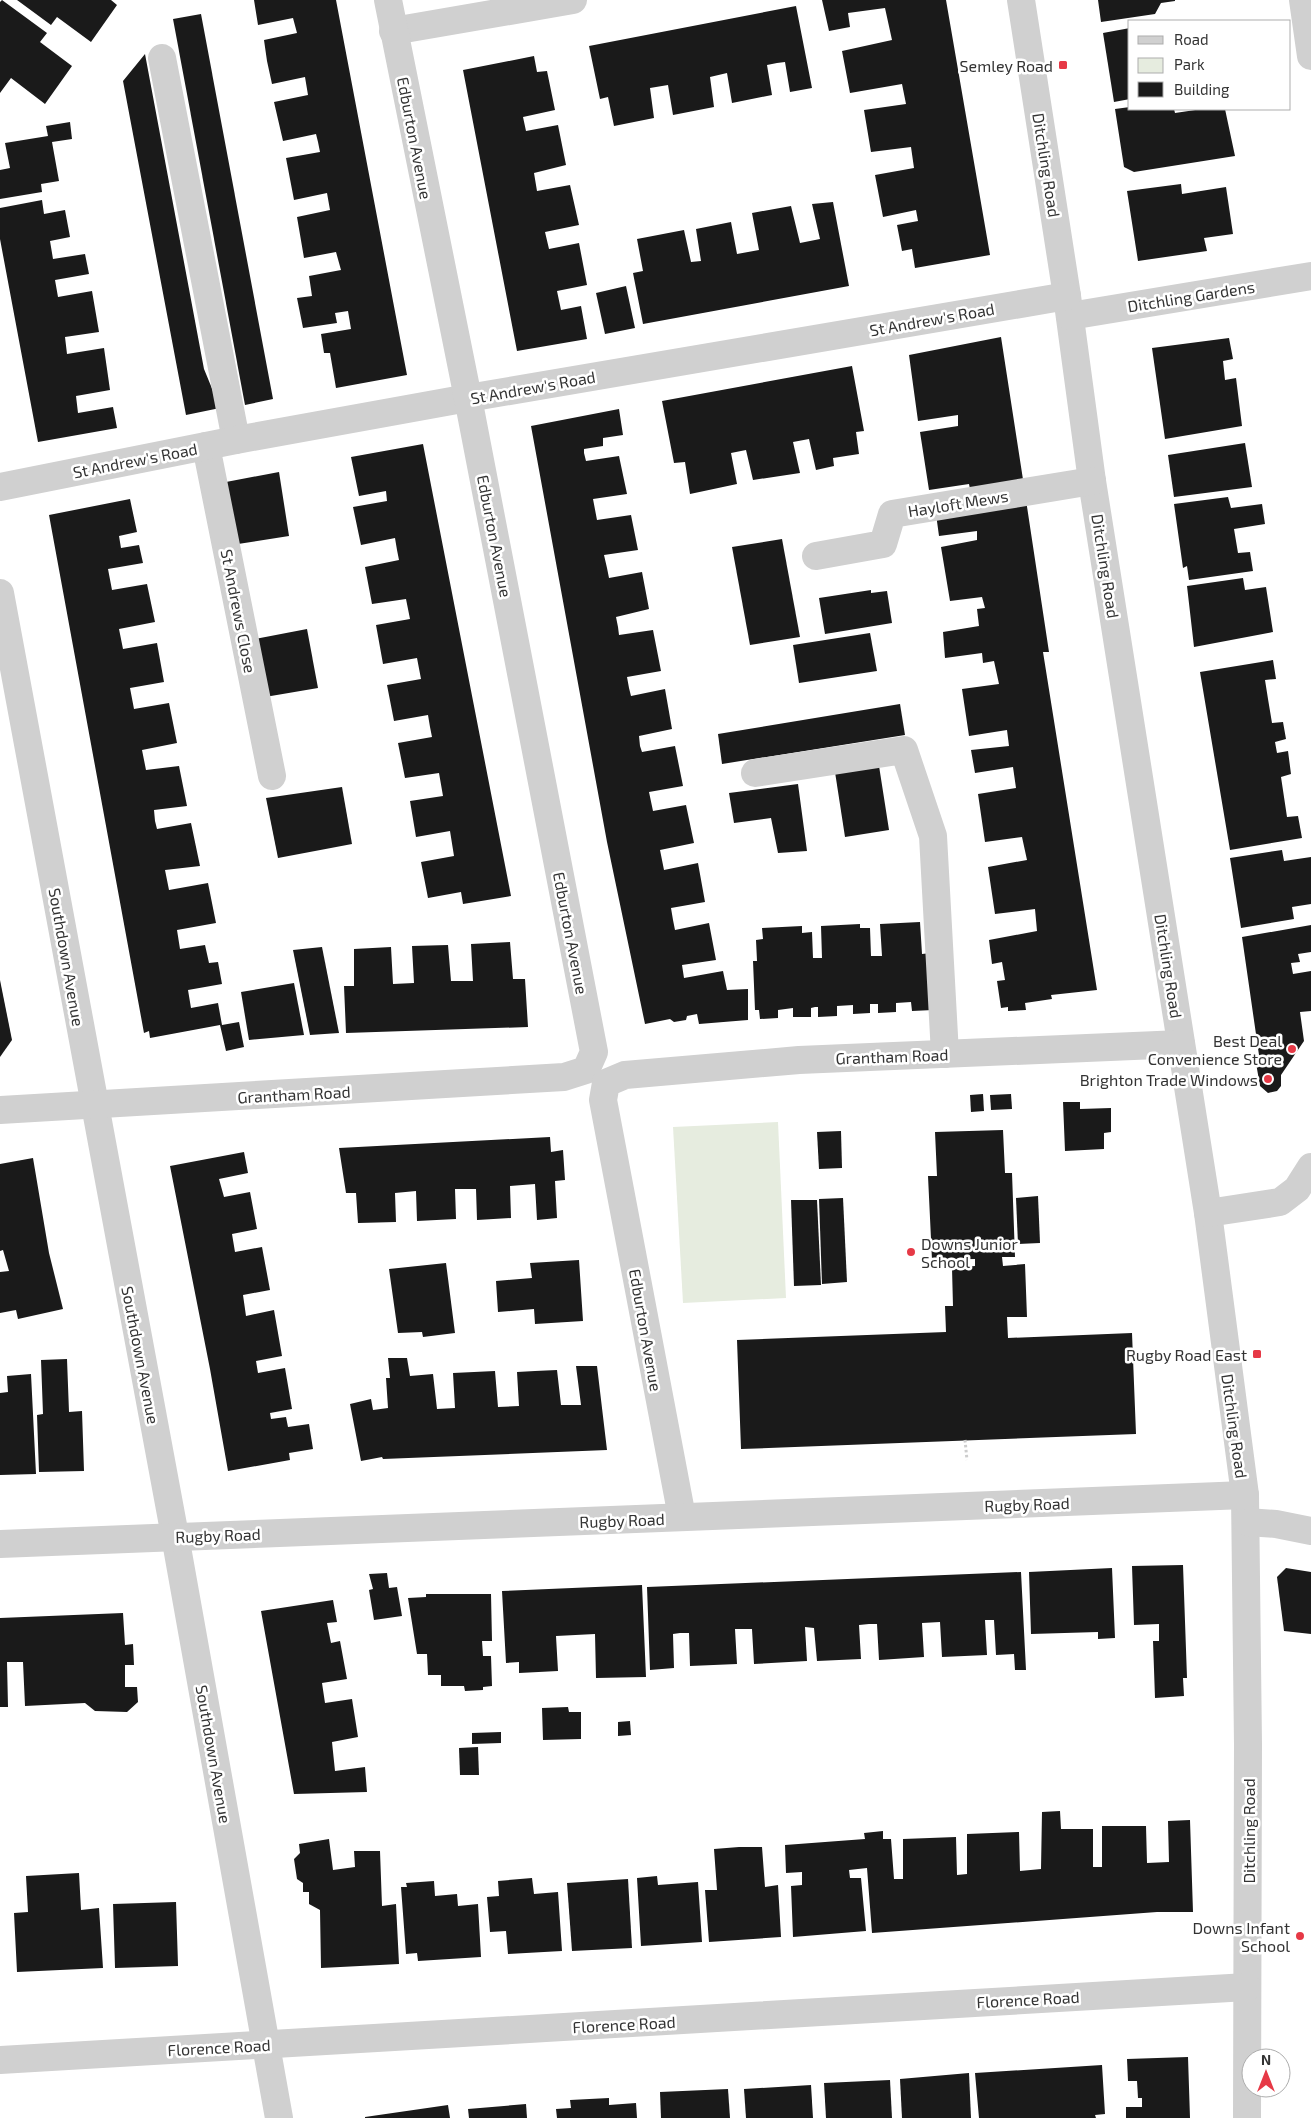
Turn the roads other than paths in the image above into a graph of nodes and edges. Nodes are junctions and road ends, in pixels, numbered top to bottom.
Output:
1 (388, 0) edge
2 (572, 0) edge
3 (1020, 0) edge
4 (1303, 0) edge
5 (393, 31) junction
6 (1311, 56) edge
7 (162, 58) dead end
8 (1311, 276) edge
9 (1069, 306) junction
10 (468, 398) junction
11 (236, 440) junction
12 (206, 446) junction
13 (1092, 481) junction
14 (0, 487) edge
15 (816, 556) dead end
16 (0, 593) edge
17 (754, 773) dead end
18 (272, 776) dead end
19 (1181, 1044) junction
20 (945, 1054) junction
21 (596, 1077) junction
22 (94, 1105) junction
23 (0, 1110) edge
24 (1311, 1167) edge
25 (1208, 1213) junction
26 (1246, 1508) junction
27 (682, 1517) junction
28 (1311, 1531) edge
29 (175, 1536) junction
30 (0, 1544) edge
31 (1247, 1987) junction
32 (266, 2045) junction
33 (0, 2060) edge
34 (279, 2118) edge
35 (1247, 2118) edge

1 - 5 street, Edburton Avenue
2 - 5 street
3 - 9 street, Ditchling Road
4 - 6 street
5 - 10 street, Edburton Avenue
7 - 11 street
8 - 9 street, Ditchling Gardens
9 - 10 street, St Andrew's Road
9 - 13 street, Ditchling Road
10 - 11 street, St Andrew's Road
10 - 21 street, Edburton Avenue
11 - 12 street, St Andrew's Road
12 - 14 street, St Andrew's Road
12 - 18 street, St Andrews Close
13 - 15 street, Hayloft Mews
13 - 19 street, Ditchling Road
16 - 22 street, Southdown Avenue
17 - 20 street
19 - 20 street, Grantham Road
19 - 25 street, Ditchling Road
20 - 21 street, Grantham Road
21 - 22 street, Grantham Road
21 - 27 street, Edburton Avenue
22 - 23 street, Grantham Road
22 - 29 street, Southdown Avenue
24 - 25 street
25 - 26 street, Ditchling Road
26 - 27 street, Rugby Road
26 - 28 street, Rugby Road
26 - 31 street, Ditchling Road
27 - 29 street, Rugby Road
29 - 30 street, Rugby Road
29 - 32 street, Southdown Avenue
31 - 32 street, Florence Road
31 - 35 street, Ditchling Road
32 - 33 street, Florence Road
32 - 34 street, Southdown Avenue

